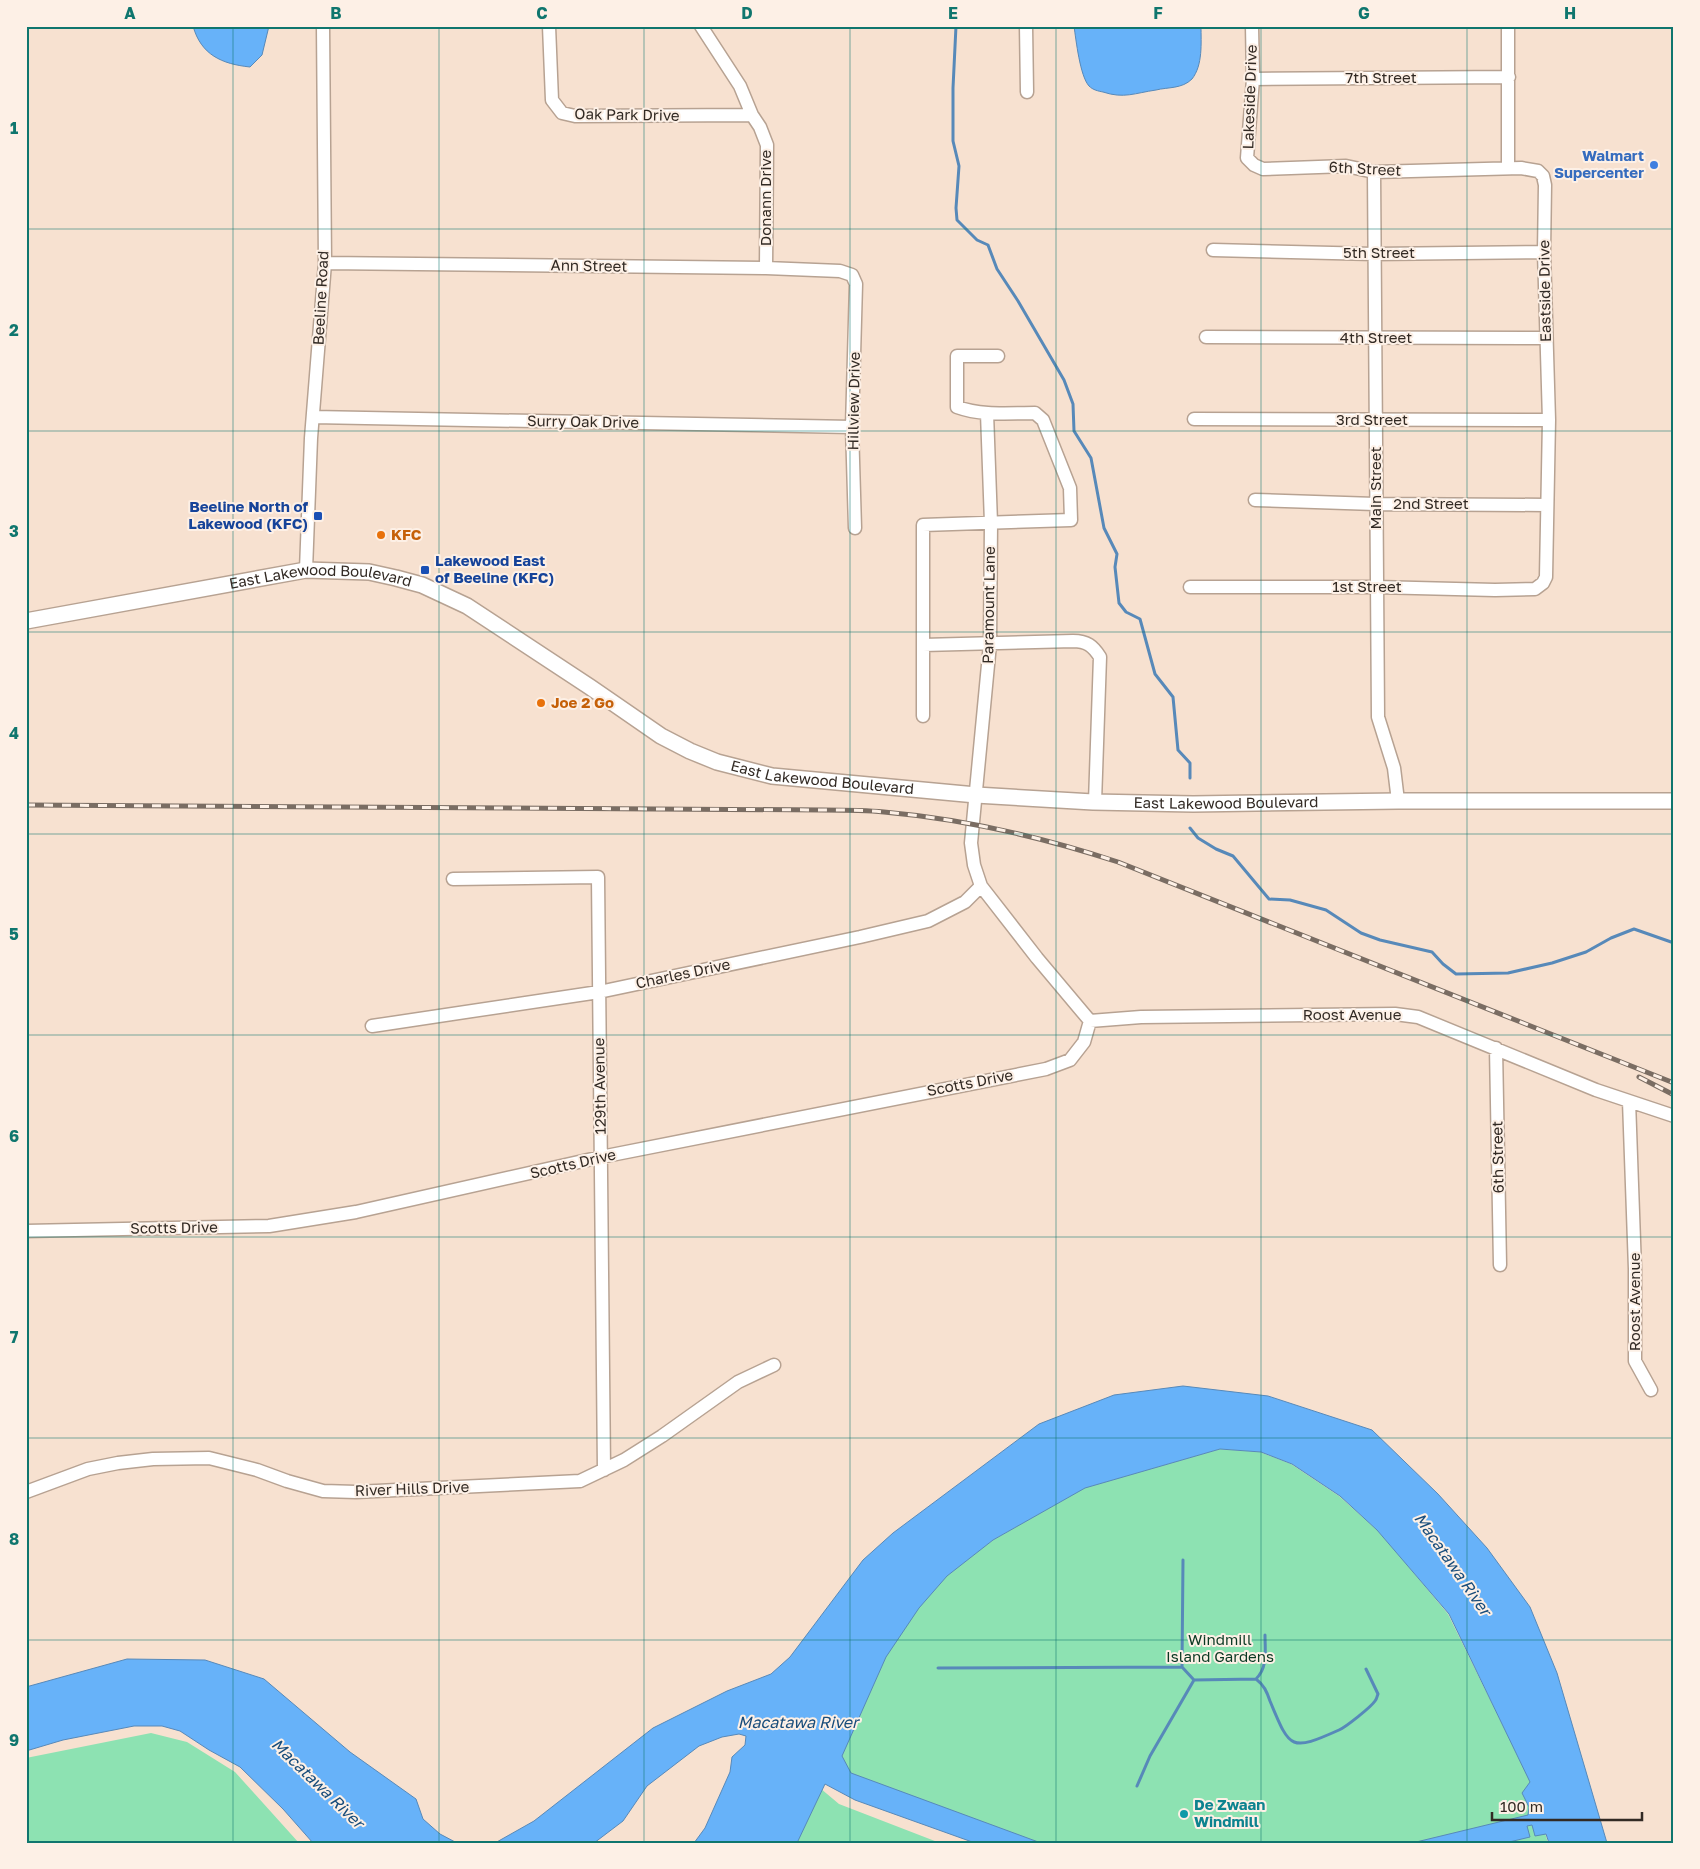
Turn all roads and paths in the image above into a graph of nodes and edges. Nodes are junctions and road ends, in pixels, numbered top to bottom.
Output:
1 (323, 26) edge
2 (549, 26) edge
3 (701, 26) edge
4 (1026, 26) edge
5 (1252, 26) edge
6 (1508, 26) edge
7 (1509, 78) junction
8 (1253, 79) junction
9 (1027, 92) dead end
10 (752, 115) junction
11 (1254, 165) joint
12 (1508, 168) junction
13 (1374, 172) junction
14 (1213, 250) dead end
15 (1544, 252) junction
16 (1374, 254) junction
17 (324, 263) junction
18 (766, 268) junction
19 (852, 275) joint
20 (1206, 337) dead end
21 (1376, 338) junction
22 (1546, 338) junction
23 (998, 356) dead end
24 (987, 413) junction
25 (313, 417) junction
26 (1194, 419) dead end
27 (1376, 420) junction
28 (1549, 420) junction
29 (852, 427) junction
30 (1255, 500) dead end
31 (1375, 504) junction
32 (1547, 504) junction
33 (991, 523) junction
34 (855, 528) dead end
35 (306, 570) junction
36 (1543, 583) joint
37 (1376, 587) junction
38 (1190, 588) dead end
39 (26, 621) edge
40 (990, 644) junction
41 (923, 645) junction
42 (923, 716) dead end
43 (976, 795) junction
44 (1398, 801) junction
45 (1674, 801) edge
46 (1094, 802) junction
47 (453, 879) dead end
48 (981, 886) junction
49 (599, 992) junction
50 (1090, 1021) junction
51 (372, 1026) dead end
52 (1496, 1048) junction
53 (1630, 1101) junction
54 (1674, 1116) edge
55 (601, 1157) junction
56 (26, 1231) edge
57 (1500, 1265) dead end
58 (774, 1365) dead end
59 (1652, 1390) dead end
60 (604, 1470) junction
61 (26, 1492) edge

1 - 17 street, Beeline Road
2 - 10 street, Oak Park Drive
3 - 10 street, Donann Drive
4 - 9 street
5 - 8 street, Lakeside Drive
6 - 7 street
7 - 8 street, 7th Street
7 - 12 street
8 - 11 street, Lakeside Drive
10 - 18 street, Donann Drive
11 - 13 street, 6th Street
12 - 13 street, 6th Street
12 - 15 street, Eastside Drive
13 - 16 street, Main Street
14 - 16 street, 5th Street
15 - 16 street, 5th Street
15 - 22 street, Eastside Drive
16 - 21 street, Main Street
17 - 18 street, Ann Street
17 - 25 street, Beeline Road
18 - 19 street, Ann Street
19 - 29 street, Hillview Drive
20 - 21 street, 4th Street
21 - 22 street, 4th Street
21 - 27 street, Main Street
22 - 28 street, Eastside Drive
23 - 24 street
24 - 33 street, Paramount Lane
24 - 33 street
25 - 29 street, Surry Oak Drive
25 - 35 street, Beeline Road
26 - 27 street, 3rd Street
27 - 28 street, 3rd Street
27 - 31 street, Main Street
28 - 32 street, Eastside Drive
29 - 34 street, Hillview Drive
30 - 31 street, 2nd Street
31 - 32 street, 2nd Street
31 - 37 street, Main Street
32 - 36 street, Eastside Drive
33 - 40 street, Paramount Lane
33 - 41 street
35 - 39 main road, East Lakewood Boulevard
35 - 43 main road, East Lakewood Boulevard
36 - 37 street, 1st Street
37 - 38 street, 1st Street
37 - 44 street, Main Street
40 - 41 street
40 - 43 street, Paramount Lane
40 - 46 street
41 - 42 street
43 - 46 main road, East Lakewood Boulevard
43 - 48 street
44 - 45 main road, East Lakewood Boulevard
44 - 46 main road, East Lakewood Boulevard
47 - 49 street, 129th Avenue
48 - 49 street, Charles Drive
48 - 50 street
49 - 51 street, Charles Drive
49 - 55 street, 129th Avenue
50 - 52 street, Roost Avenue
50 - 55 street, Scotts Drive
52 - 53 street, Roost Avenue
52 - 57 street, 6th Street
53 - 54 street
53 - 59 street, Roost Avenue
55 - 56 street, Scotts Drive
55 - 60 street, 129th Avenue
58 - 60 street, River Hills Drive
60 - 61 street, River Hills Drive

